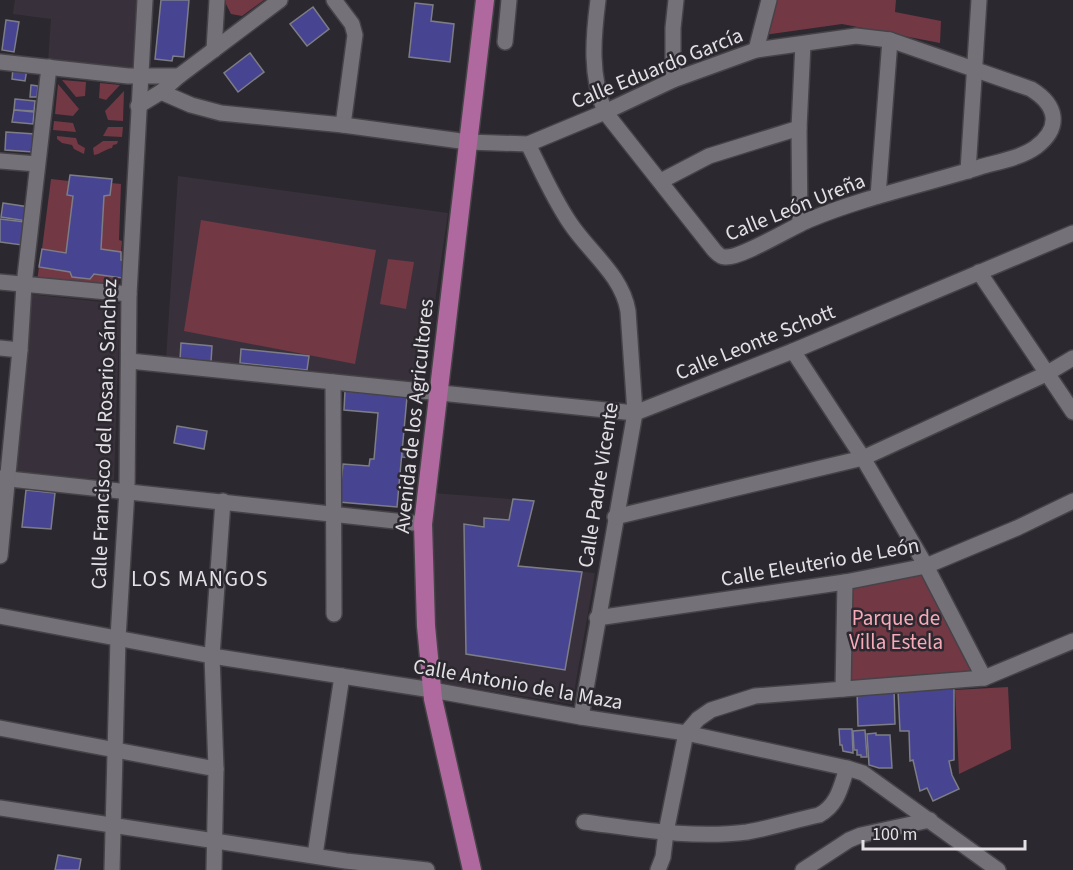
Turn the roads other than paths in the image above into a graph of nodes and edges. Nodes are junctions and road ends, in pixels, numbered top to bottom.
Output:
1 (145, 0) edge
2 (217, 0) edge
3 (280, 0) edge
4 (334, 0) edge
5 (485, 0) edge
6 (509, 0) edge
7 (598, 0) edge
8 (676, 0) edge
9 (769, 0) edge
10 (979, 0) edge
11 (890, 40) junction
12 (505, 42) dead end
13 (804, 44) junction
14 (214, 50) junction
15 (756, 50) junction
16 (0, 62) edge
17 (49, 67) junction
18 (974, 68) junction
19 (140, 75) junction
20 (179, 76) junction
21 (673, 80) junction
22 (161, 92) junction
23 (138, 106) junction
24 (605, 111) junction
25 (1054, 121) joint
26 (343, 125) junction
27 (800, 128) junction
28 (468, 142) junction
29 (528, 144) junction
30 (0, 161) edge
31 (37, 164) junction
32 (968, 171) junction
33 (661, 181) junction
34 (878, 196) junction
35 (800, 224) junction
36 (1073, 233) edge
37 (979, 272) junction
38 (0, 282) edge
39 (24, 285) junction
40 (129, 294) junction
41 (0, 348) edge
42 (20, 350) junction
43 (793, 351) junction
44 (1073, 358) edge
45 (130, 361) junction
46 (1046, 374) junction
47 (333, 382) junction
48 (438, 391) junction
49 (635, 412) junction
50 (1073, 412) edge
51 (863, 458) junction
52 (4, 478) edge
53 (127, 490) junction
54 (223, 501) junction
55 (1073, 501) edge
56 (334, 514) junction
57 (615, 517) junction
58 (423, 524) junction
59 (0, 556) edge
60 (927, 566) junction
61 (845, 582) junction
62 (334, 614) dead end
63 (0, 616) edge
64 (597, 618) junction
65 (118, 638) junction
66 (1073, 641) edge
67 (212, 656) junction
68 (342, 676) junction
69 (984, 678) junction
70 (432, 690) junction
71 (843, 690) junction
72 (581, 717) junction
73 (0, 728) edge
74 (686, 733) junction
75 (116, 750) junction
76 (847, 768) junction
77 (216, 769) junction
78 (0, 808) edge
79 (930, 820) junction
80 (584, 822) dead end
81 (114, 824) junction
82 (666, 832) junction
83 (216, 839) junction
84 (315, 855) junction
85 (346, 865) edge
86 (112, 870) edge
87 (214, 870) edge
88 (427, 870) edge
89 (472, 870) edge
90 (658, 870) edge
91 (803, 870) edge
92 (998, 870) edge

1 - 19 street, Calle Francisco del Rosario Sánchez
2 - 14 street
3 - 14 street
4 - 26 street
5 - 28 main road, Avenida de los Agricultores
6 - 12 street
7 - 24 street, Calle León Ureña
8 - 21 street
9 - 15 street
10 - 18 street
11 - 13 street, Calle Eduardo García
11 - 18 street, Calle Eduardo García
11 - 34 street
13 - 15 street, Calle Eduardo García
13 - 27 street
14 - 20 street
15 - 21 street, Calle Eduardo García
16 - 17 street
17 - 19 street
17 - 31 street
18 - 25 street, Calle Eduardo García
18 - 32 street
19 - 20 street
19 - 23 street, Calle Francisco del Rosario Sánchez
20 - 22 street
21 - 24 street, Calle Eduardo García
22 - 23 street
22 - 26 street, Calle Eduardo García
23 - 40 street, Calle Francisco del Rosario Sánchez
24 - 29 street, Calle Eduardo García
24 - 33 street, Calle León Ureña
25 - 32 street, Calle León Ureña
26 - 28 street, Calle Eduardo García
27 - 33 street
27 - 35 street
28 - 29 street, Calle Eduardo García
28 - 48 main road, Avenida de los Agricultores
29 - 49 street, Calle Padre Vicente
30 - 31 street
31 - 39 street
32 - 34 street, Calle León Ureña
33 - 35 street, Calle León Ureña
34 - 35 street, Calle León Ureña
36 - 37 street, Calle Leonte Schott
37 - 43 street, Calle Leonte Schott
37 - 46 street
38 - 39 street
39 - 40 street
39 - 42 street
40 - 45 street, Calle Francisco del Rosario Sánchez
41 - 42 street
42 - 52 street
43 - 49 street, Calle Leonte Schott
43 - 51 street
44 - 46 street
45 - 47 street, Calle Leonte Schott
45 - 53 street, Calle Francisco del Rosario Sánchez
46 - 50 street
46 - 51 street
47 - 48 street, Calle Leonte Schott
47 - 56 street
48 - 49 street, Calle Leonte Schott
48 - 58 main road, Avenida de los Agricultores
49 - 57 street, Calle Padre Vicente
51 - 57 street
51 - 60 street
52 - 53 street
52 - 59 street
53 - 54 street
53 - 65 street, Calle Francisco del Rosario Sánchez
54 - 56 street
54 - 67 street
55 - 60 street, Calle Eleuterio de León
56 - 58 street
56 - 62 street
57 - 64 street, Calle Padre Vicente
58 - 70 main road, Avenida de los Agricultores
60 - 61 street, Calle Eleuterio de León
60 - 69 street
61 - 64 street, Calle Eleuterio de León
61 - 71 street
63 - 65 street, Calle Antonio de la Maza
64 - 72 street, Calle Padre Vicente
65 - 67 street, Calle Antonio de la Maza
65 - 75 street, Calle Francisco del Rosario Sánchez
66 - 69 street
67 - 68 street, Calle Antonio de la Maza
67 - 77 street
68 - 70 street, Calle Antonio de la Maza
68 - 84 street
69 - 71 street
70 - 72 street, Calle Antonio de la Maza
70 - 89 main road, Avenida de los Agricultores
71 - 74 street
72 - 74 street, Calle Antonio de la Maza
73 - 75 street
74 - 76 street, Calle Antonio de la Maza
74 - 82 street
75 - 77 street
75 - 81 street, Calle Francisco del Rosario Sánchez
76 - 79 street, Calle Antonio de la Maza
76 - 82 street
77 - 83 street
78 - 81 street
79 - 91 street
79 - 92 street, Calle Antonio de la Maza
80 - 82 street
81 - 83 street
81 - 86 street, Calle Francisco del Rosario Sánchez
82 - 90 street
83 - 84 street
83 - 87 street
84 - 85 street
85 - 88 street

